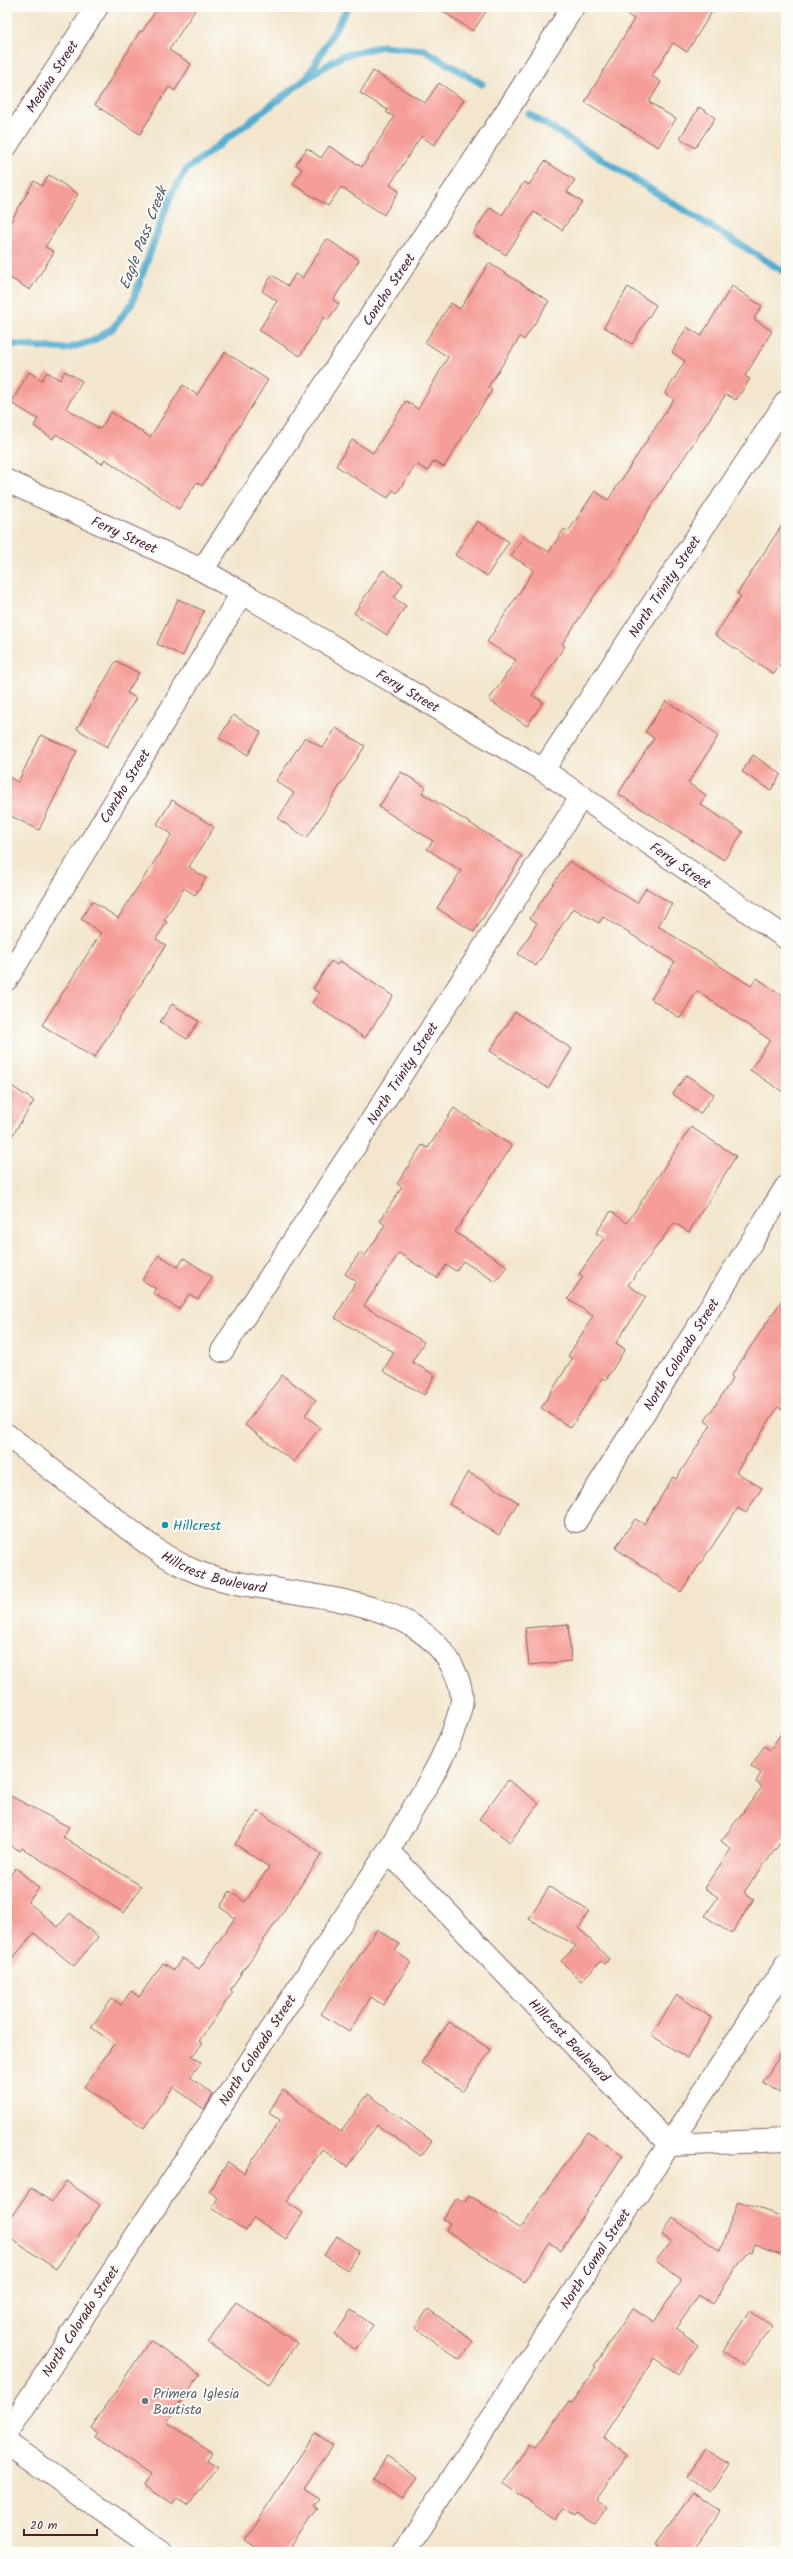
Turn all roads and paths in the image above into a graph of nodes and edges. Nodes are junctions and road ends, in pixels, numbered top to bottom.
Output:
1 (97, 7) edge
2 (573, 7) edge
3 (7, 145) edge
4 (786, 402) edge
5 (7, 482) edge
6 (202, 570) junction
7 (242, 593) junction
8 (543, 770) junction
9 (582, 796) junction
10 (786, 938) edge
11 (7, 979) edge
12 (786, 1187) edge
13 (222, 1351) dead end
14 (7, 1434) edge
15 (576, 1521) dead end
16 (446, 1653) joint
17 (388, 1851) junction
18 (786, 1965) edge
19 (786, 2140) edge
20 (670, 2145) junction
21 (7, 2433) edge
22 (7, 2443) edge
23 (162, 2552) edge
24 (404, 2552) edge

1 - 3 street, Medina Street
2 - 6 street, Concho Street
4 - 8 street, North Trinity Street
5 - 6 street, Ferry Street
6 - 7 street, Ferry Street
7 - 8 street, Ferry Street
7 - 11 street, Concho Street
8 - 9 street, Ferry Street
9 - 10 street, Ferry Street
9 - 13 street, North Trinity Street
12 - 15 street, North Colorado Street
14 - 16 street, Hillcrest Boulevard
16 - 17 street, North Colorado Street
17 - 20 street, Hillcrest Boulevard
17 - 21 street, North Colorado Street
18 - 20 street, North Comal Street
19 - 20 street
20 - 24 street, North Comal Street
22 - 23 street

